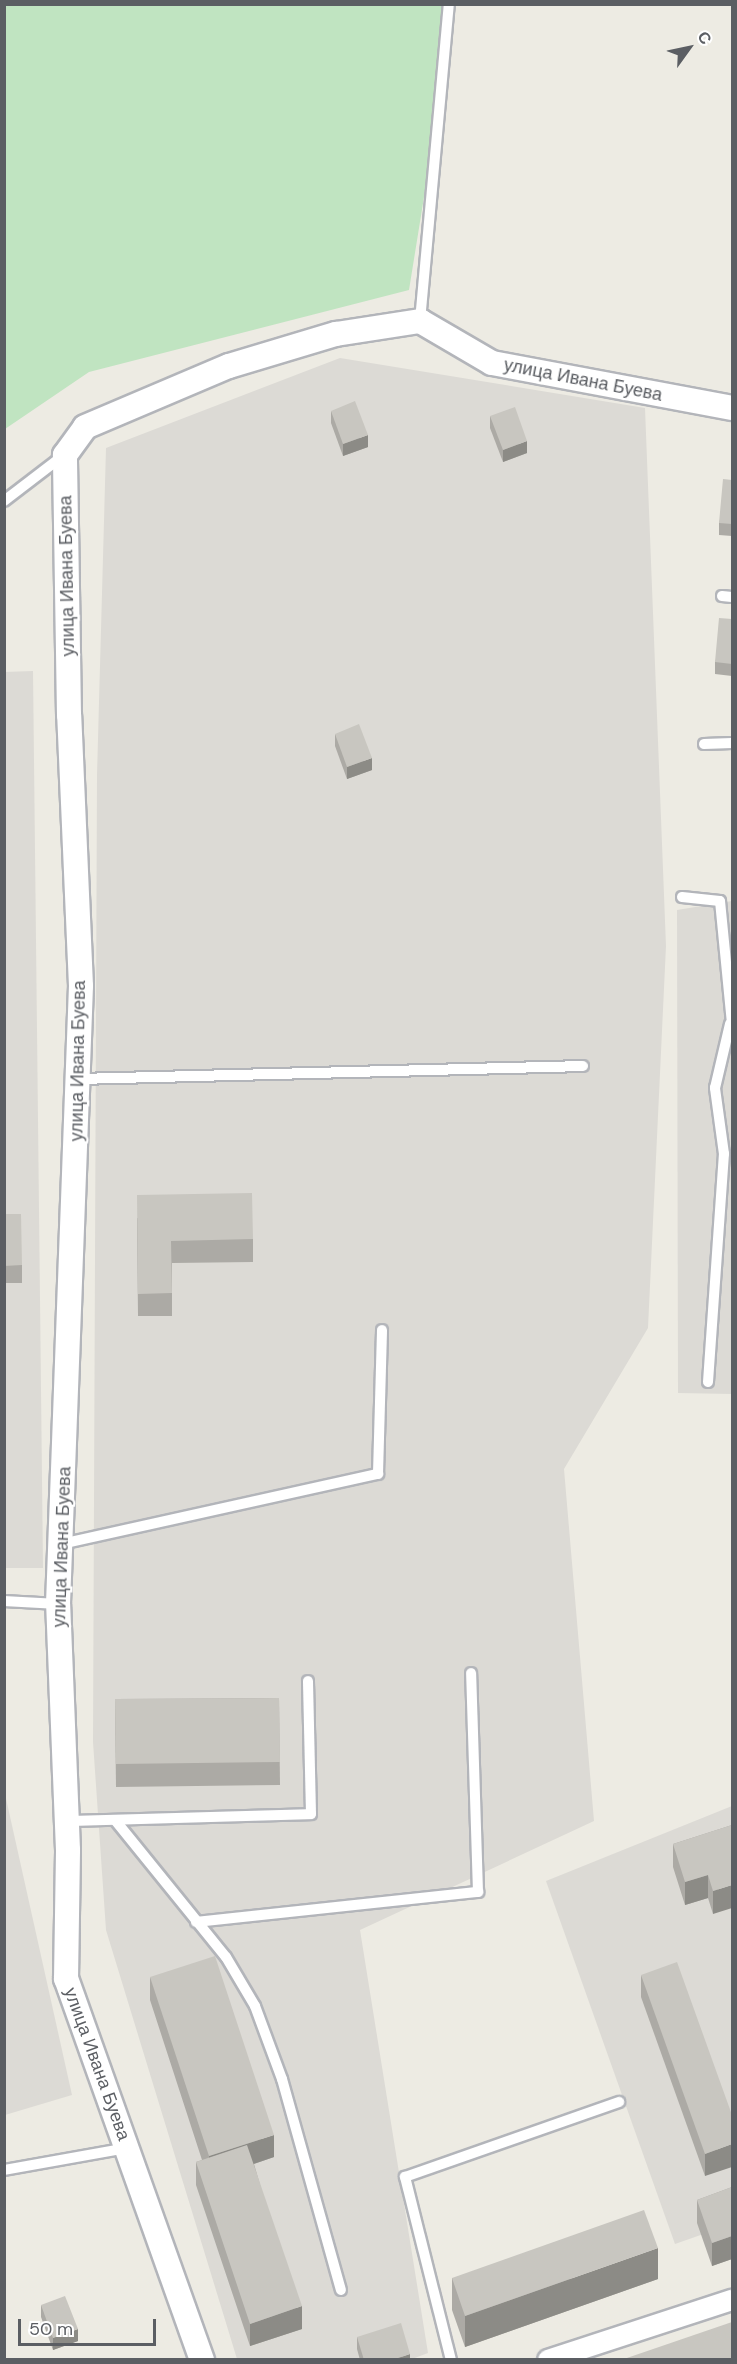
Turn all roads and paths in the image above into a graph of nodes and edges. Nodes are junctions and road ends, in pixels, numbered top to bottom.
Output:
1 (449, 4) edge
2 (420, 321) junction
3 (732, 408) edge
4 (65, 455) junction
5 (4, 501) edge
6 (732, 743) edge
7 (704, 744) dead end
8 (682, 897) dead end
9 (731, 1024) edge
10 (583, 1066) dead end
11 (78, 1079) junction
12 (382, 1330) dead end
13 (708, 1382) dead end
14 (60, 1544) junction
15 (4, 1601) edge
16 (58, 1604) junction
17 (471, 1673) dead end
18 (308, 1680) dead end
19 (115, 1820) junction
20 (67, 1821) junction
21 (196, 1922) junction
22 (619, 2102) dead end
23 (127, 2148) junction
24 (4, 2170) edge
25 (341, 2290) dead end
26 (732, 2300) edge
27 (202, 2360) edge
28 (451, 2360) edge
29 (548, 2360) edge

1 - 2 lane
2 - 3 street, улица Ивана Буева
2 - 4 street
4 - 5 lane
4 - 11 street, улица Ивана Буева
6 - 7 lane
8 - 9 lane
9 - 13 lane
10 - 11 lane
11 - 14 street, улица Ивана Буева
12 - 14 lane
14 - 16 street, улица Ивана Буева
15 - 16 lane
16 - 20 street, улица Ивана Буева
17 - 21 lane
18 - 19 lane
19 - 20 lane
19 - 21 lane
20 - 23 street, улица Ивана Буева
21 - 25 lane
22 - 28 lane
23 - 24 lane
23 - 27 street, улица Ивана Буева
26 - 29 street

